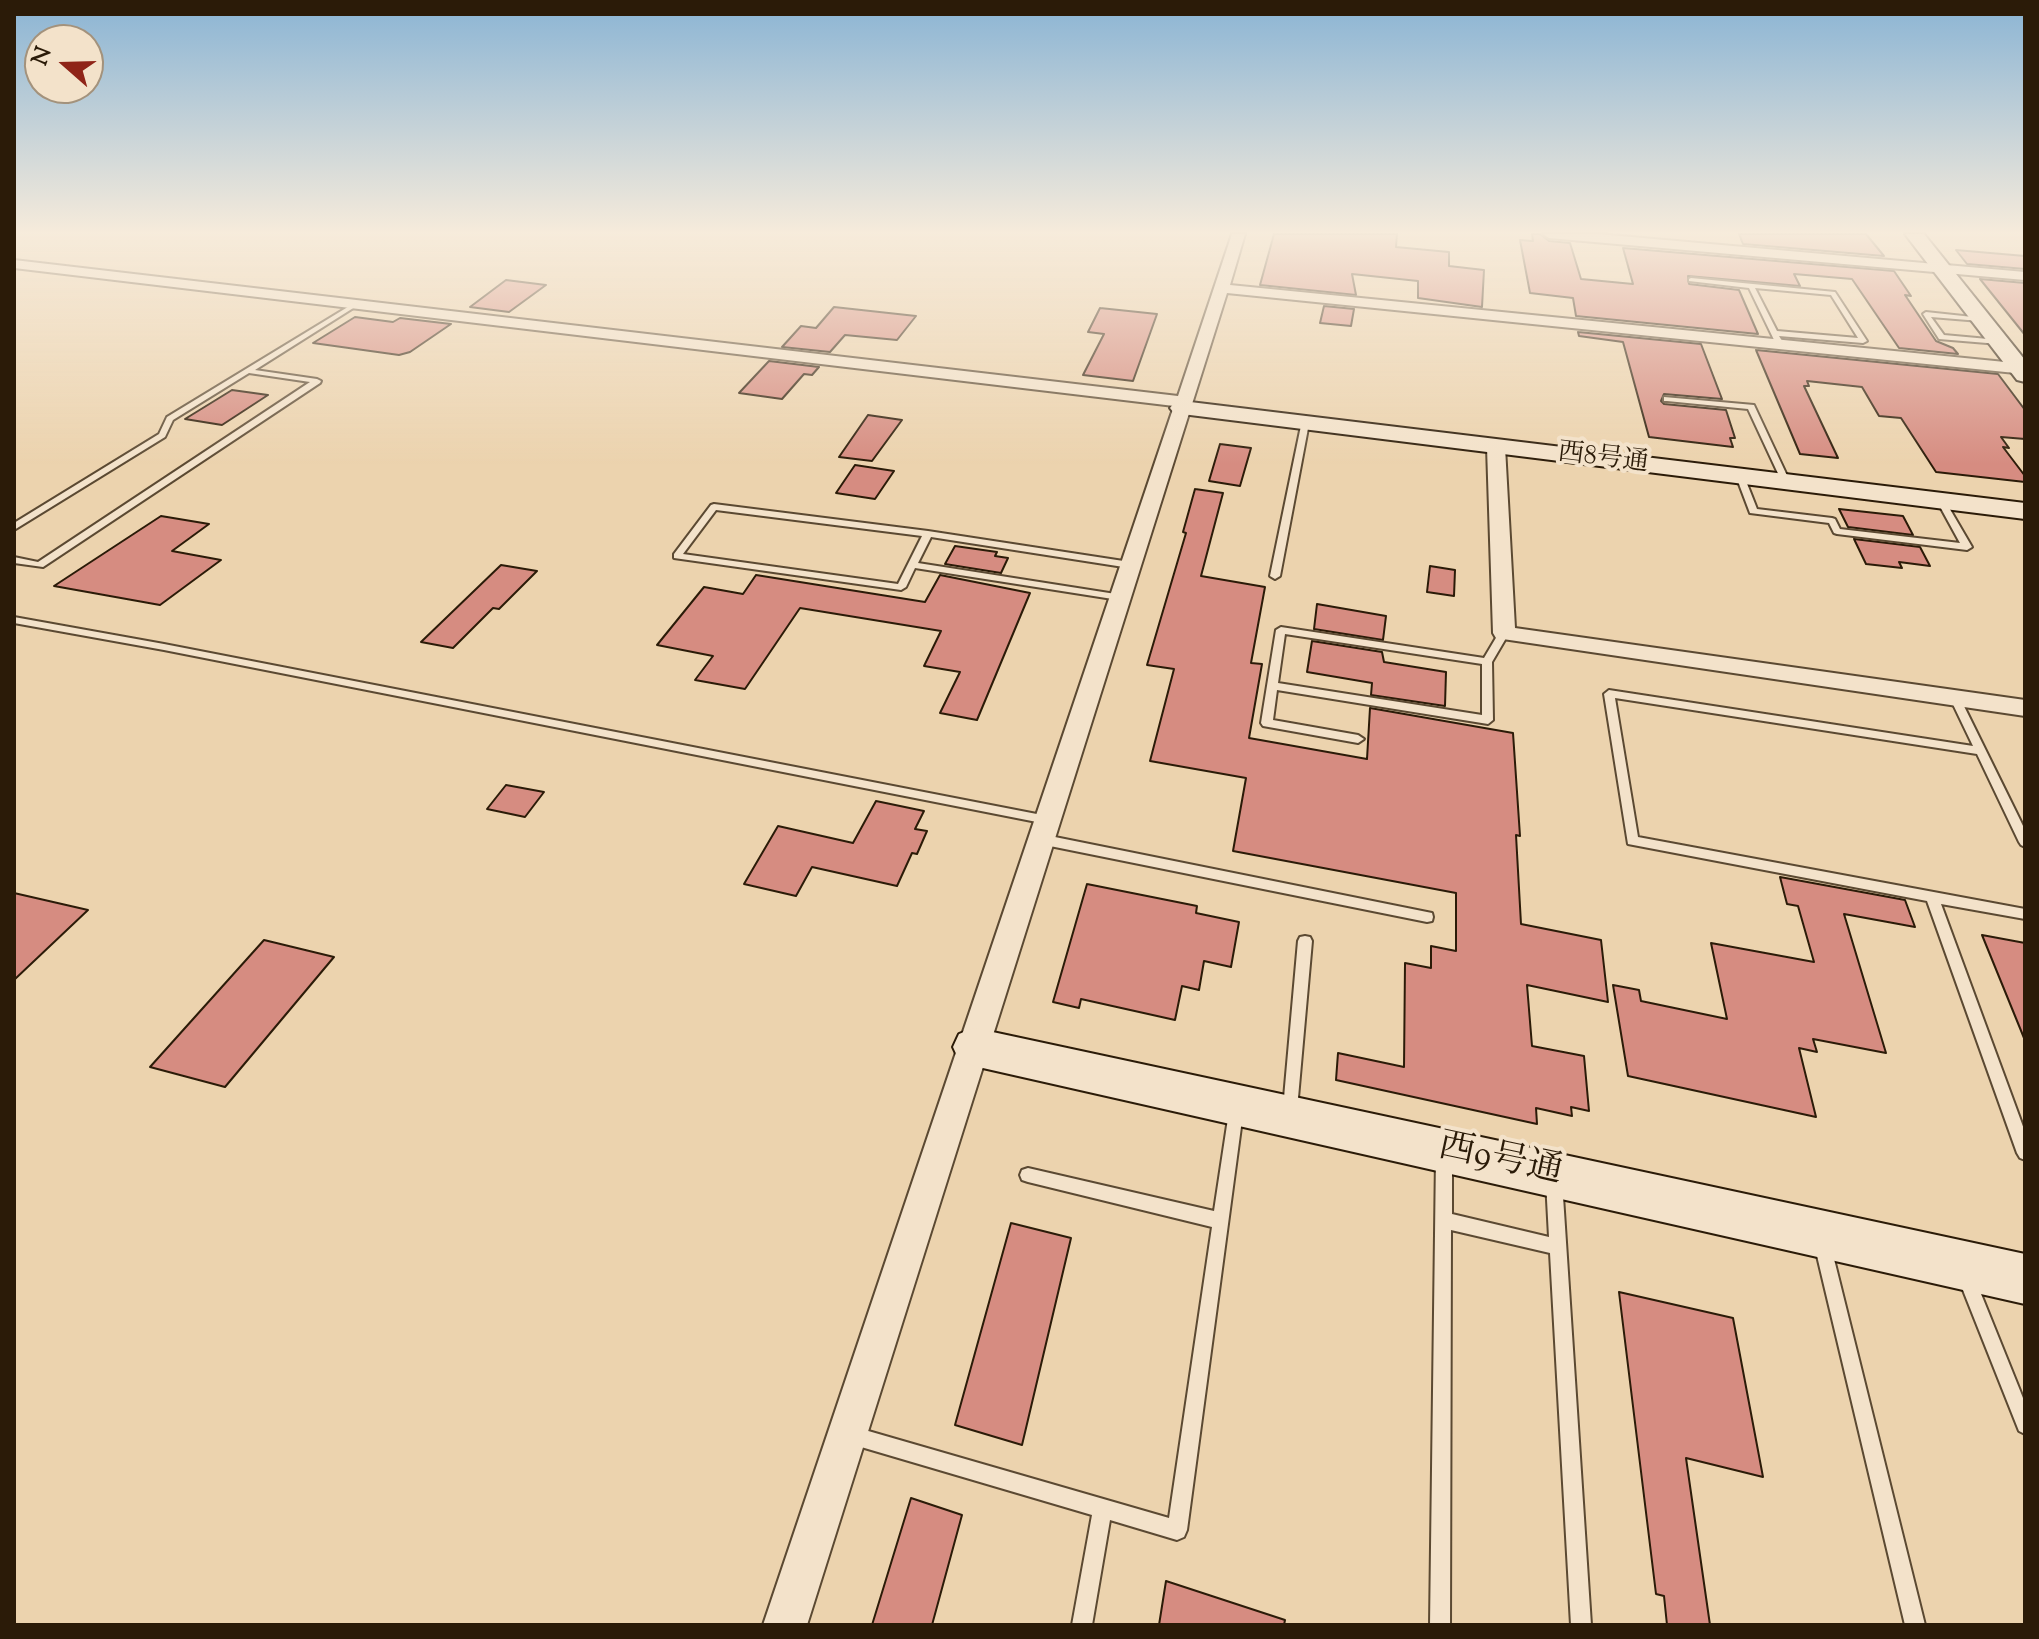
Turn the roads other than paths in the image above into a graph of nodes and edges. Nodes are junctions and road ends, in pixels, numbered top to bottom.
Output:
1 (345, 310) edge
2 (409, 310) edge
3 (1214, 310) edge
4 (1471, 310) edge
5 (1763, 310) edge
6 (1844, 310) edge
7 (1973, 310) edge
8 (1980, 319) junction
9 (1777, 338) junction
10 (1999, 342) junction
11 (247, 371) junction
12 (2023, 371) edge
13 (1667, 399) dead end
14 (1182, 405) junction
15 (1305, 423) junction
16 (1496, 447) junction
17 (1740, 476) junction
18 (1786, 482) junction
19 (1941, 501) junction
20 (2025, 511) edge
21 (14, 527) edge
22 (928, 534) junction
23 (14, 560) edge
24 (912, 565) junction
25 (1130, 565) junction
26 (1275, 576) dead end
27 (1119, 597) junction
28 (14, 620) edge
29 (1504, 633) junction
30 (1487, 662) junction
31 (1274, 686) junction
32 (1955, 698) junction
33 (2025, 708) edge
34 (1358, 739) dead end
35 (1982, 751) junction
36 (1043, 829) junction
37 (2025, 842) edge
38 (1932, 897) junction
39 (2025, 914) edge
40 (1427, 917) dead end
41 (1305, 941) dead end
42 (974, 1047) junction
43 (1237, 1105) junction
44 (1289, 1116) junction
45 (1444, 1150) junction
46 (2025, 1153) edge
47 (1554, 1174) junction
48 (1028, 1175) dead end
49 (1444, 1220) junction
50 (1221, 1221) junction
51 (1820, 1233) junction
52 (1558, 1247) junction
53 (1961, 1265) junction
54 (2025, 1279) edge
55 (2025, 1425) edge
56 (848, 1434) junction
57 (1103, 1508) junction
58 (785, 1625) edge
59 (1082, 1625) edge
60 (1440, 1625) edge
61 (1581, 1625) edge
62 (1915, 1625) edge

1 - 11 lane
2 - 14 street
3 - 14 street
4 - 9 street
5 - 9 lane
6 - 9 lane
7 - 8 street
8 - 10 street
8 - 10 lane
9 - 12 street
10 - 12 street
11 - 21 lane
11 - 23 lane
13 - 18 lane
14 - 15 street, 西8号通
14 - 25 street
15 - 16 street, 西8号通
15 - 26 lane
16 - 17 street, 西8号通
16 - 29 street
17 - 18 street, 西8号通
17 - 19 lane
18 - 19 street, 西8号通
19 - 20 street, 西8号通
22 - 24 lane
22 - 24 lane
22 - 25 lane
24 - 27 lane
25 - 27 street
27 - 36 street
28 - 36 lane
29 - 30 lane
29 - 32 street
30 - 31 lane
30 - 31 lane
31 - 34 lane
32 - 33 street
32 - 35 lane
35 - 37 lane
35 - 38 lane
36 - 40 lane
36 - 42 street
38 - 39 lane
38 - 46 lane
41 - 44 lane
42 - 43 street, 西9号通
42 - 56 street
43 - 44 street, 西9号通
43 - 50 lane
44 - 45 street, 西9号通
45 - 47 street, 西9号通
45 - 49 lane
47 - 51 street, 西9号通
47 - 52 lane
48 - 50 lane
49 - 52 lane
49 - 60 lane
50 - 57 lane
51 - 53 street, 西9号通
51 - 62 lane
52 - 61 lane
53 - 54 street, 西9号通
53 - 55 lane
56 - 57 lane
56 - 58 street
57 - 59 lane

